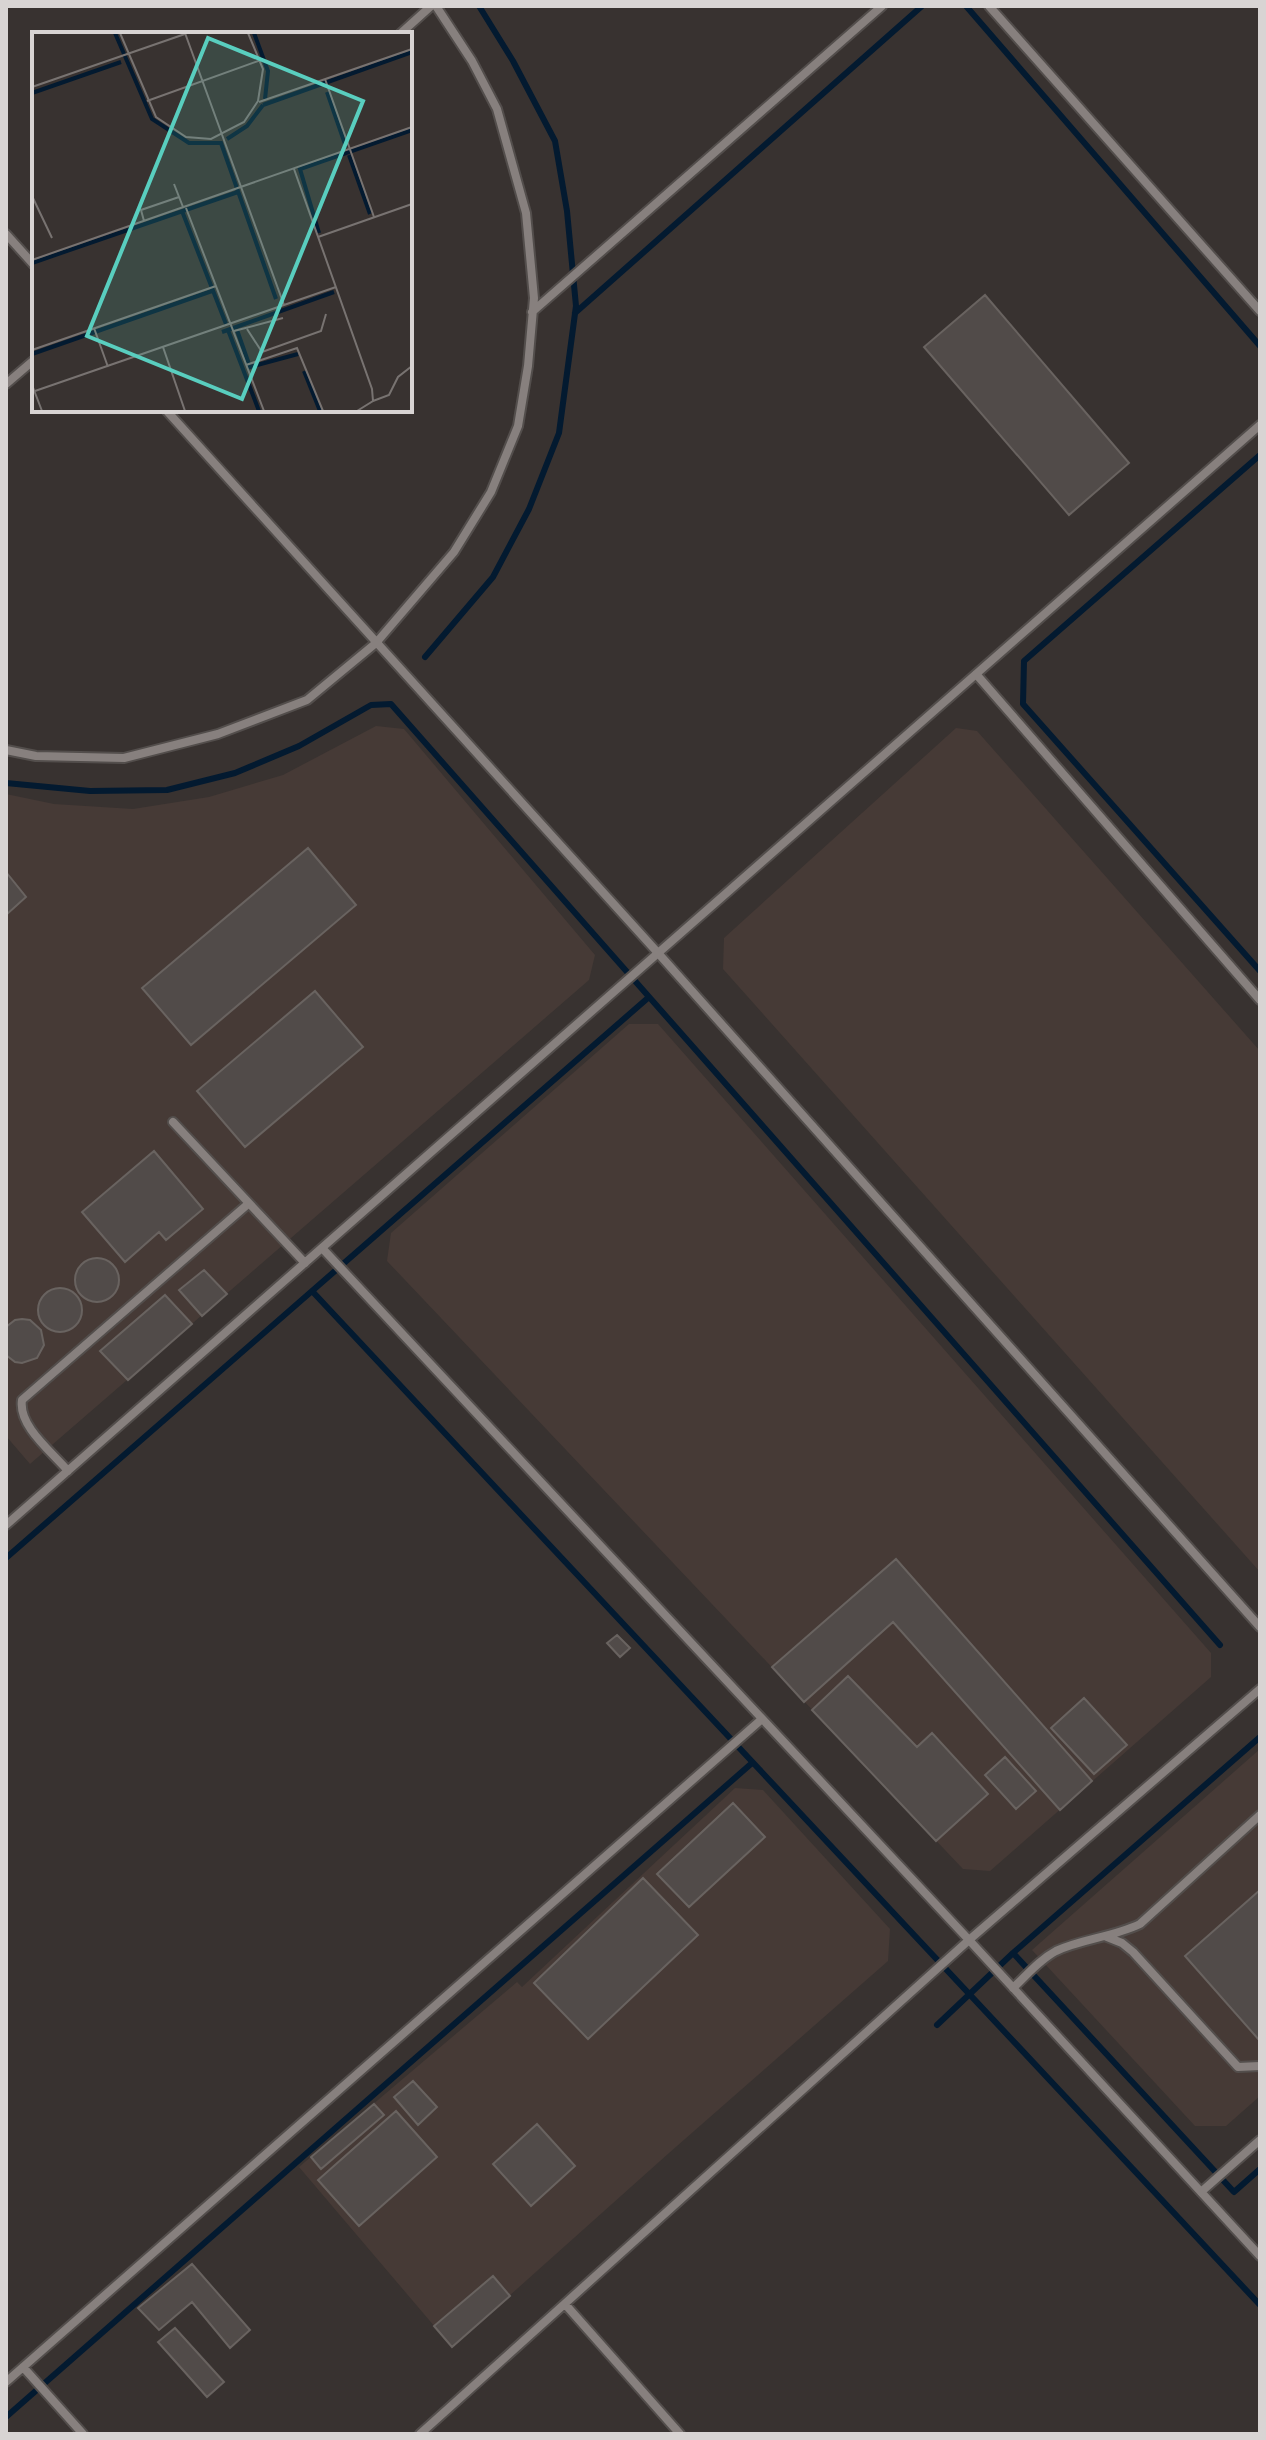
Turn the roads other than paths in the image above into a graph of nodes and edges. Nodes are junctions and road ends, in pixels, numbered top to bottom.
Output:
1 (434, 6) edge
2 (882, 6) edge
3 (989, 6) edge
4 (402, 32) edge
5 (6, 234) edge
6 (32, 263) edge
7 (1260, 311) edge
8 (532, 312) junction
9 (32, 362) edge
10 (6, 384) edge
11 (168, 412) edge
12 (1260, 425) edge
13 (376, 643) junction
14 (976, 674) junction
15 (6, 750) edge
16 (658, 953) junction
17 (1260, 1000) edge
18 (173, 1122) dead end
19 (248, 1204) junction
20 (322, 1248) junction
21 (305, 1263) junction
22 (68, 1471) junction
23 (6, 1525) edge
24 (1260, 1627) edge
25 (1260, 1689) edge
26 (762, 1719) junction
27 (1260, 1815) edge
28 (1106, 1937) junction
29 (969, 1940) junction
30 (1013, 1988) junction
31 (1260, 2066) edge
32 (1260, 2140) edge
33 (1201, 2192) junction
34 (1260, 2256) edge
35 (565, 2304) junction
36 (23, 2367) junction
37 (6, 2382) edge
38 (83, 2434) edge
39 (420, 2434) edge
40 (680, 2434) edge

1 - 4 lane
1 - 8 lane
2 - 8 lane
3 - 7 lane
5 - 6 lane
8 - 13 lane
9 - 10 lane
11 - 13 lane
12 - 14 lane
13 - 15 lane
13 - 16 lane
14 - 16 lane
14 - 17 lane
16 - 20 lane
16 - 24 lane
18 - 19 lane
19 - 21 lane
19 - 22 lane
20 - 21 lane
20 - 26 lane
21 - 22 lane
22 - 23 lane
25 - 29 lane
26 - 29 lane
26 - 36 lane
27 - 28 lane
28 - 30 lane
28 - 31 lane
29 - 30 lane
29 - 35 lane
30 - 33 lane
32 - 33 lane
33 - 34 lane
35 - 39 lane
35 - 40 lane
36 - 37 lane
36 - 38 lane

